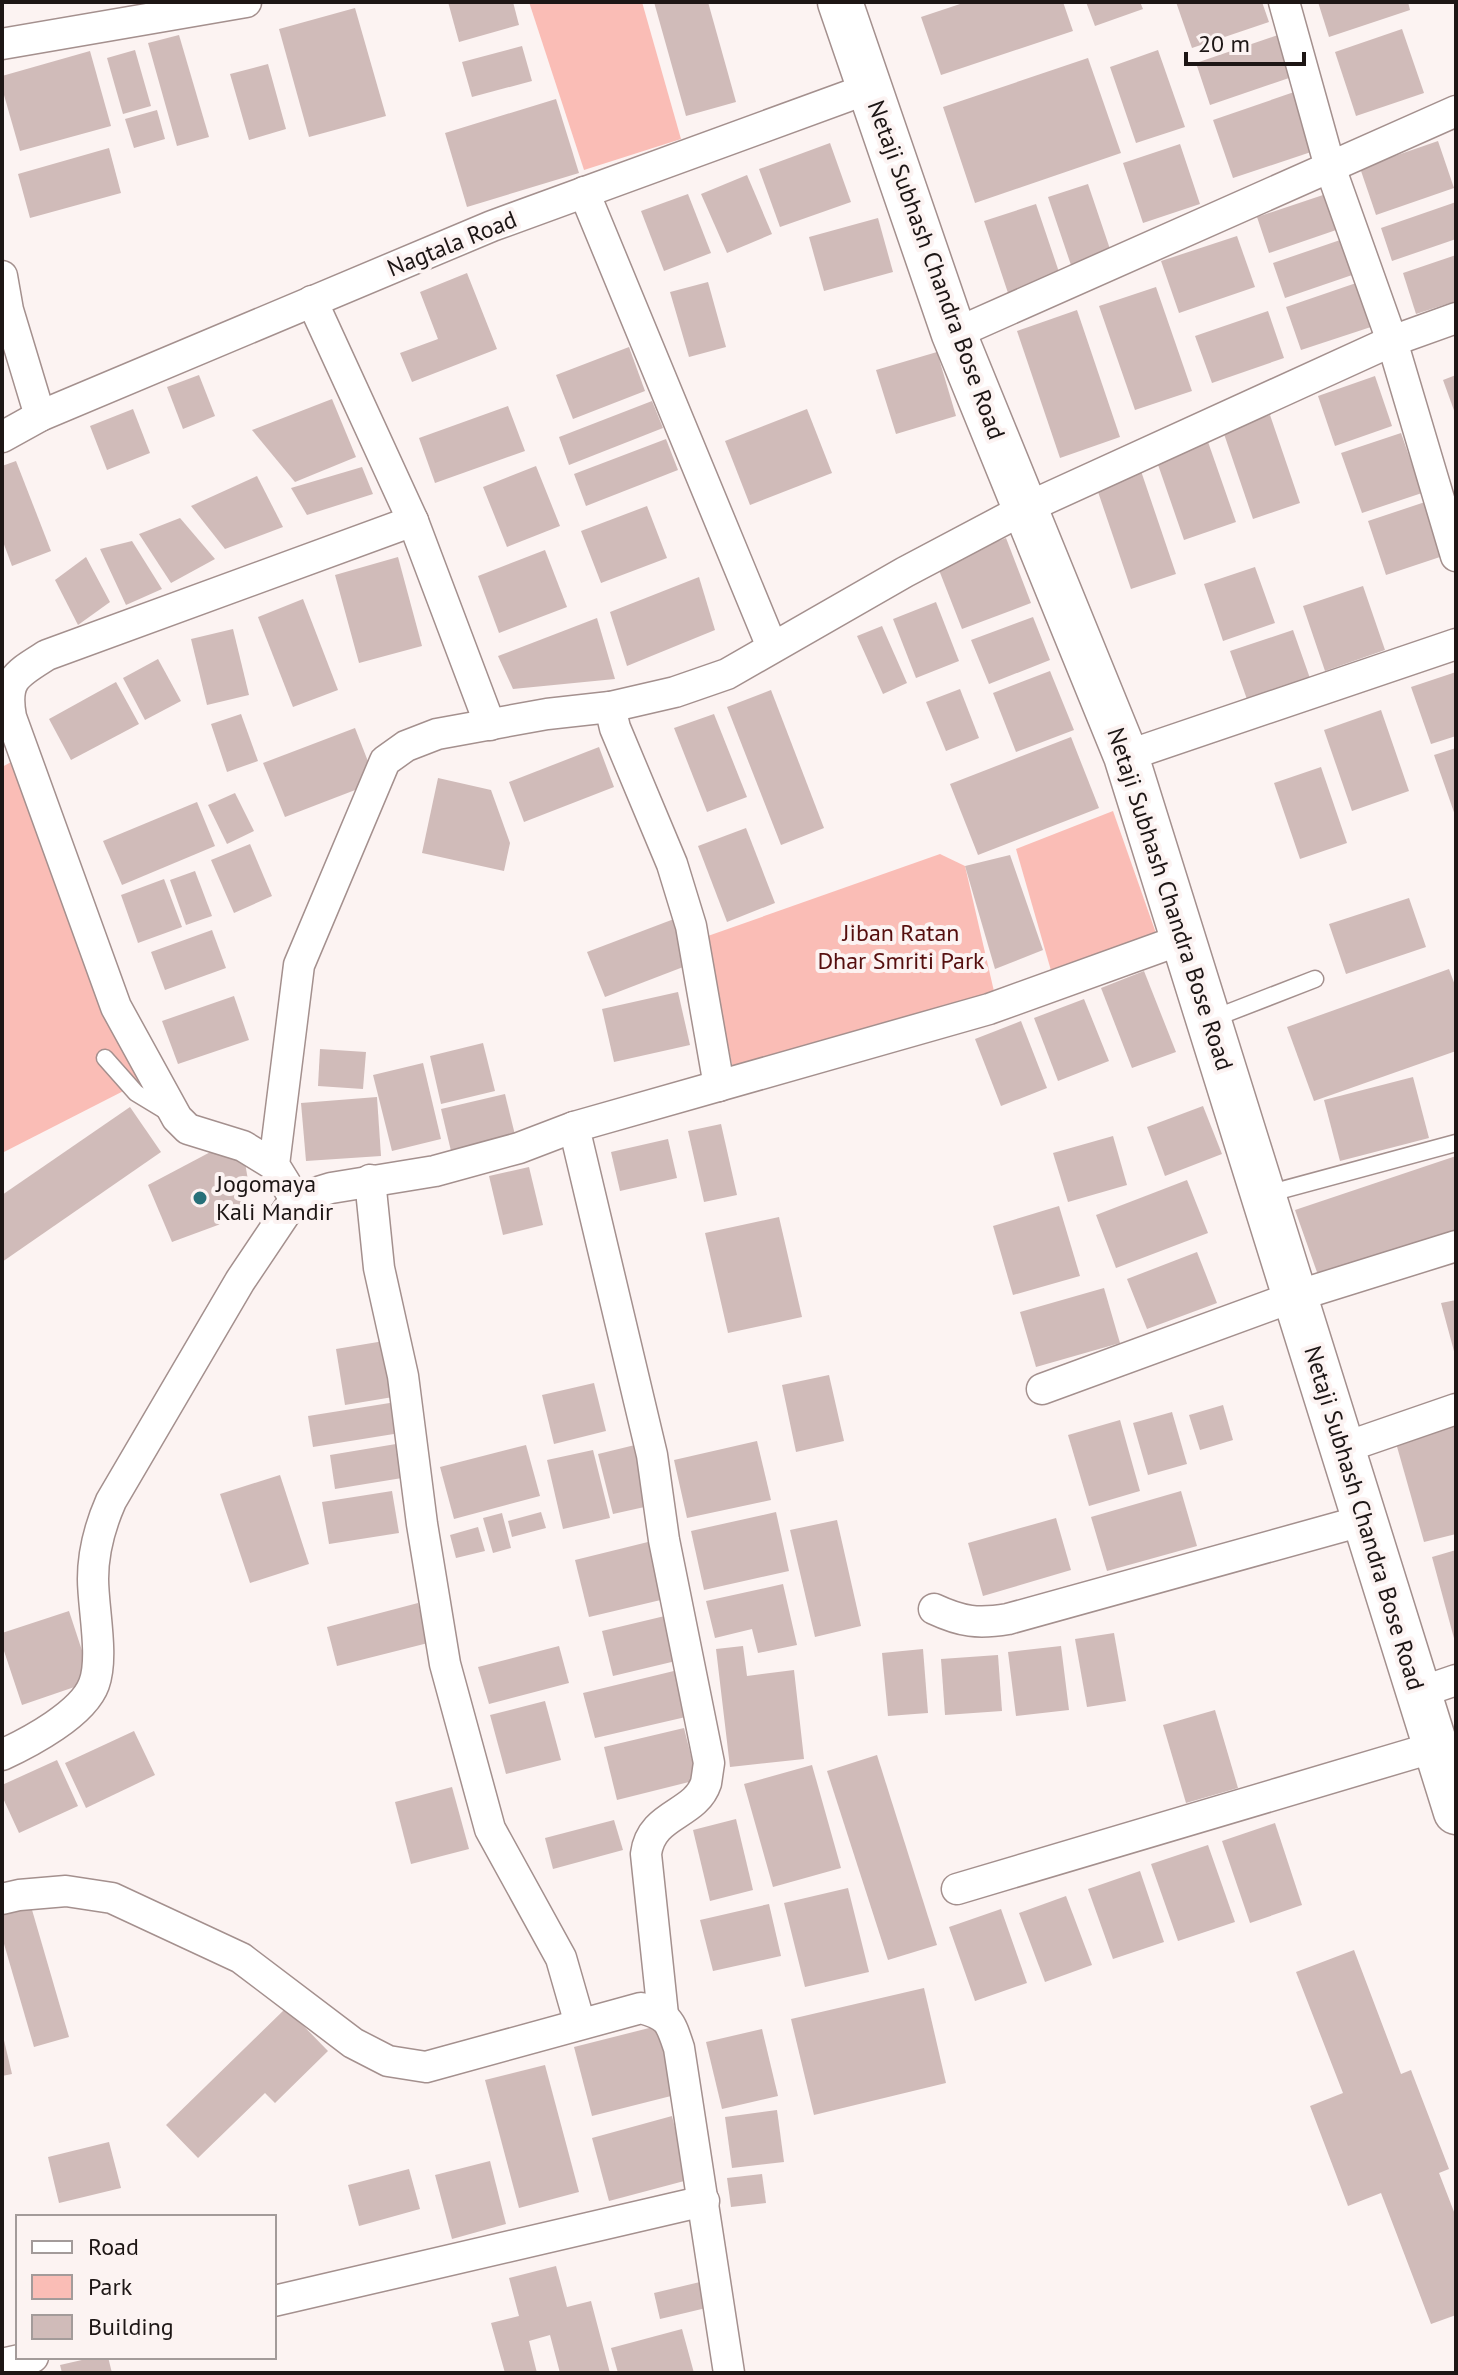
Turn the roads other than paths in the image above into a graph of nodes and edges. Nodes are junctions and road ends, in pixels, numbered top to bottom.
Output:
1 (245, 2) edge
2 (840, 2) edge
3 (1284, 2) edge
4 (2, 44) edge
5 (870, 88) junction
6 (1456, 111) edge
7 (1330, 167) junction
8 (584, 192) junction
9 (2, 276) edge
10 (312, 301) junction
11 (1456, 318) edge
12 (954, 334) junction
13 (1392, 341) junction
14 (40, 416) junction
15 (2, 437) edge
16 (1026, 508) junction
17 (413, 521) junction
18 (1456, 556) edge
19 (1456, 644) edge
20 (772, 647) junction
21 (610, 707) junction
22 (490, 725) junction
23 (1126, 756) junction
24 (1183, 939) junction
25 (1315, 979) dead end
26 (1210, 1019) junction
27 (105, 1058) dead end
28 (719, 1086) junction
29 (177, 1118) junction
30 (574, 1127) junction
31 (1456, 1143) edge
32 (274, 1165) junction
33 (370, 1180) junction
34 (1265, 1195) junction
35 (295, 1199) junction
36 (1456, 1246) edge
37 (1296, 1296) junction
38 (1042, 1389) dead end
39 (1456, 1409) edge
40 (1343, 1448) junction
41 (1365, 1520) junction
42 (934, 1609) dead end
43 (1437, 1686) edge
44 (1435, 1747) junction
45 (2, 1755) edge
46 (1456, 1812) edge
47 (957, 1889) dead end
48 (2, 1899) edge
49 (663, 2015) junction
50 (580, 2024) junction
51 (704, 2201) junction
52 (276, 2301) edge
53 (24, 2359) edge
54 (2, 2364) edge
55 (729, 2373) edge

1 - 4 street
2 - 5 main road, Netaji Subhash Chandra Bose Road
3 - 7 street
5 - 8 street, Nagtala Road
5 - 12 main road, Netaji Subhash Chandra Bose Road
6 - 7 street
7 - 12 street
7 - 13 street
8 - 10 street, Nagtala Road
8 - 20 street
9 - 14 street
10 - 14 street, Nagtala Road
10 - 17 street
11 - 13 street
12 - 16 main road, Netaji Subhash Chandra Bose Road
13 - 16 street
13 - 18 street
14 - 15 street, Nagtala Road
16 - 20 street
16 - 23 main road, Netaji Subhash Chandra Bose Road
17 - 22 street
17 - 29 street
19 - 23 street
20 - 21 street
21 - 22 street
21 - 28 street
22 - 32 street
23 - 24 main road, Netaji Subhash Chandra Bose Road
24 - 26 main road, Netaji Subhash Chandra Bose Road
24 - 28 street
25 - 26 lane
26 - 34 main road, Netaji Subhash Chandra Bose Road
27 - 29 lane
28 - 30 street
29 - 32 street
30 - 33 street
30 - 49 street
31 - 34 lane
32 - 35 street
33 - 35 street
33 - 50 street
34 - 37 main road, Netaji Subhash Chandra Bose Road
35 - 45 street
36 - 37 street
37 - 38 street
37 - 40 main road, Netaji Subhash Chandra Bose Road
39 - 40 street
40 - 41 main road, Netaji Subhash Chandra Bose Road
41 - 42 street
41 - 43 main road, Netaji Subhash Chandra Bose Road
43 - 44 main road, Netaji Subhash Chandra Bose Road
44 - 46 main road, Netaji Subhash Chandra Bose Road
44 - 47 street
48 - 50 street
49 - 50 street
49 - 51 street
51 - 52 street
51 - 55 street
53 - 54 street

